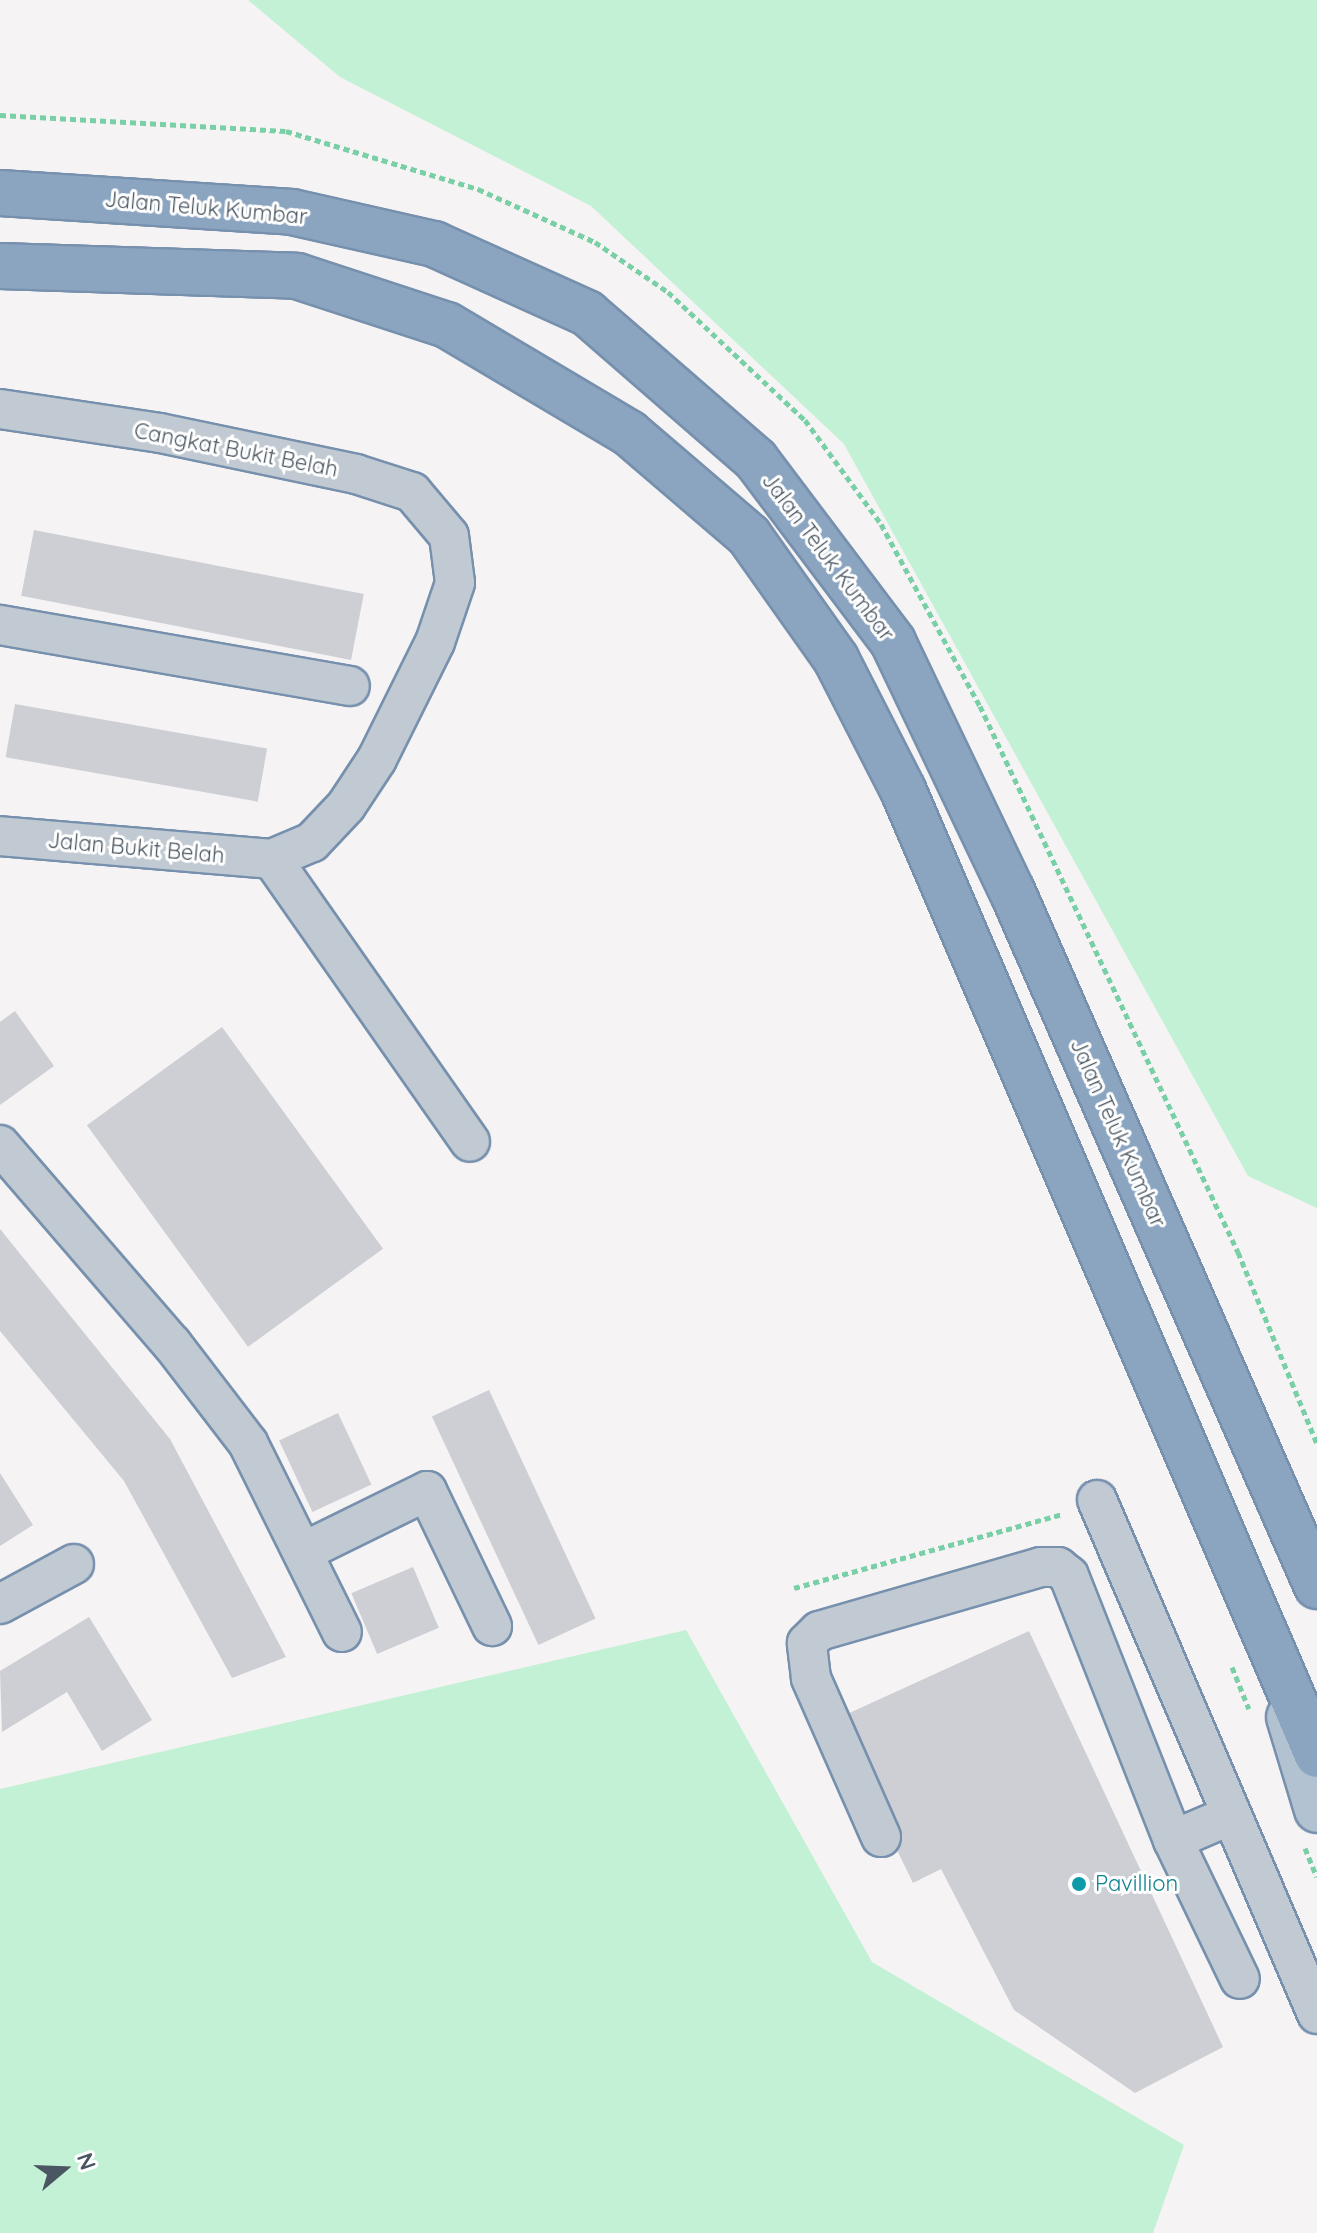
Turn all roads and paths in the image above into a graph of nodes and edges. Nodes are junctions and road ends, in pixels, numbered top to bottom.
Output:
1 (0, 193) edge
2 (0, 266) edge
3 (0, 409) edge
4 (0, 625) edge
5 (350, 686) dead end
6 (0, 836) edge
7 (272, 859) junction
8 (470, 1142) dead end
9 (0, 1145) edge
10 (1097, 1500) joint
11 (305, 1551) junction
12 (74, 1564) dead end
13 (1315, 1577) edge
14 (794, 1588) dead end
15 (0, 1604) edge
16 (492, 1626) dead end
17 (342, 1632) dead end
18 (1248, 1651) junction
19 (1251, 1714) dead end
20 (1198, 1737) junction
21 (1317, 1755) edge
22 (1141, 1762) junction
23 (1231, 1815) junction
24 (1308, 1821) edge
25 (881, 1837) dead end
26 (1173, 1840) junction
27 (1317, 1877) edge
28 (1240, 1979) dead end
29 (1317, 2014) edge

1 - 13 highway, Jalan Teluk Kumbar
2 - 18 highway
3 - 7 street, Cangkat Bukit Belah
4 - 5 street
6 - 7 street, Jalan Bukit Belah
7 - 8 street
9 - 11 street
10 - 14 path
10 - 20 street
11 - 16 street
11 - 17 street
12 - 15 street
18 - 19 path
18 - 21 highway
18 - 24 main road
20 - 22 street
20 - 23 street
22 - 25 street
22 - 26 street
23 - 26 street
23 - 29 street
24 - 27 path
26 - 28 street

